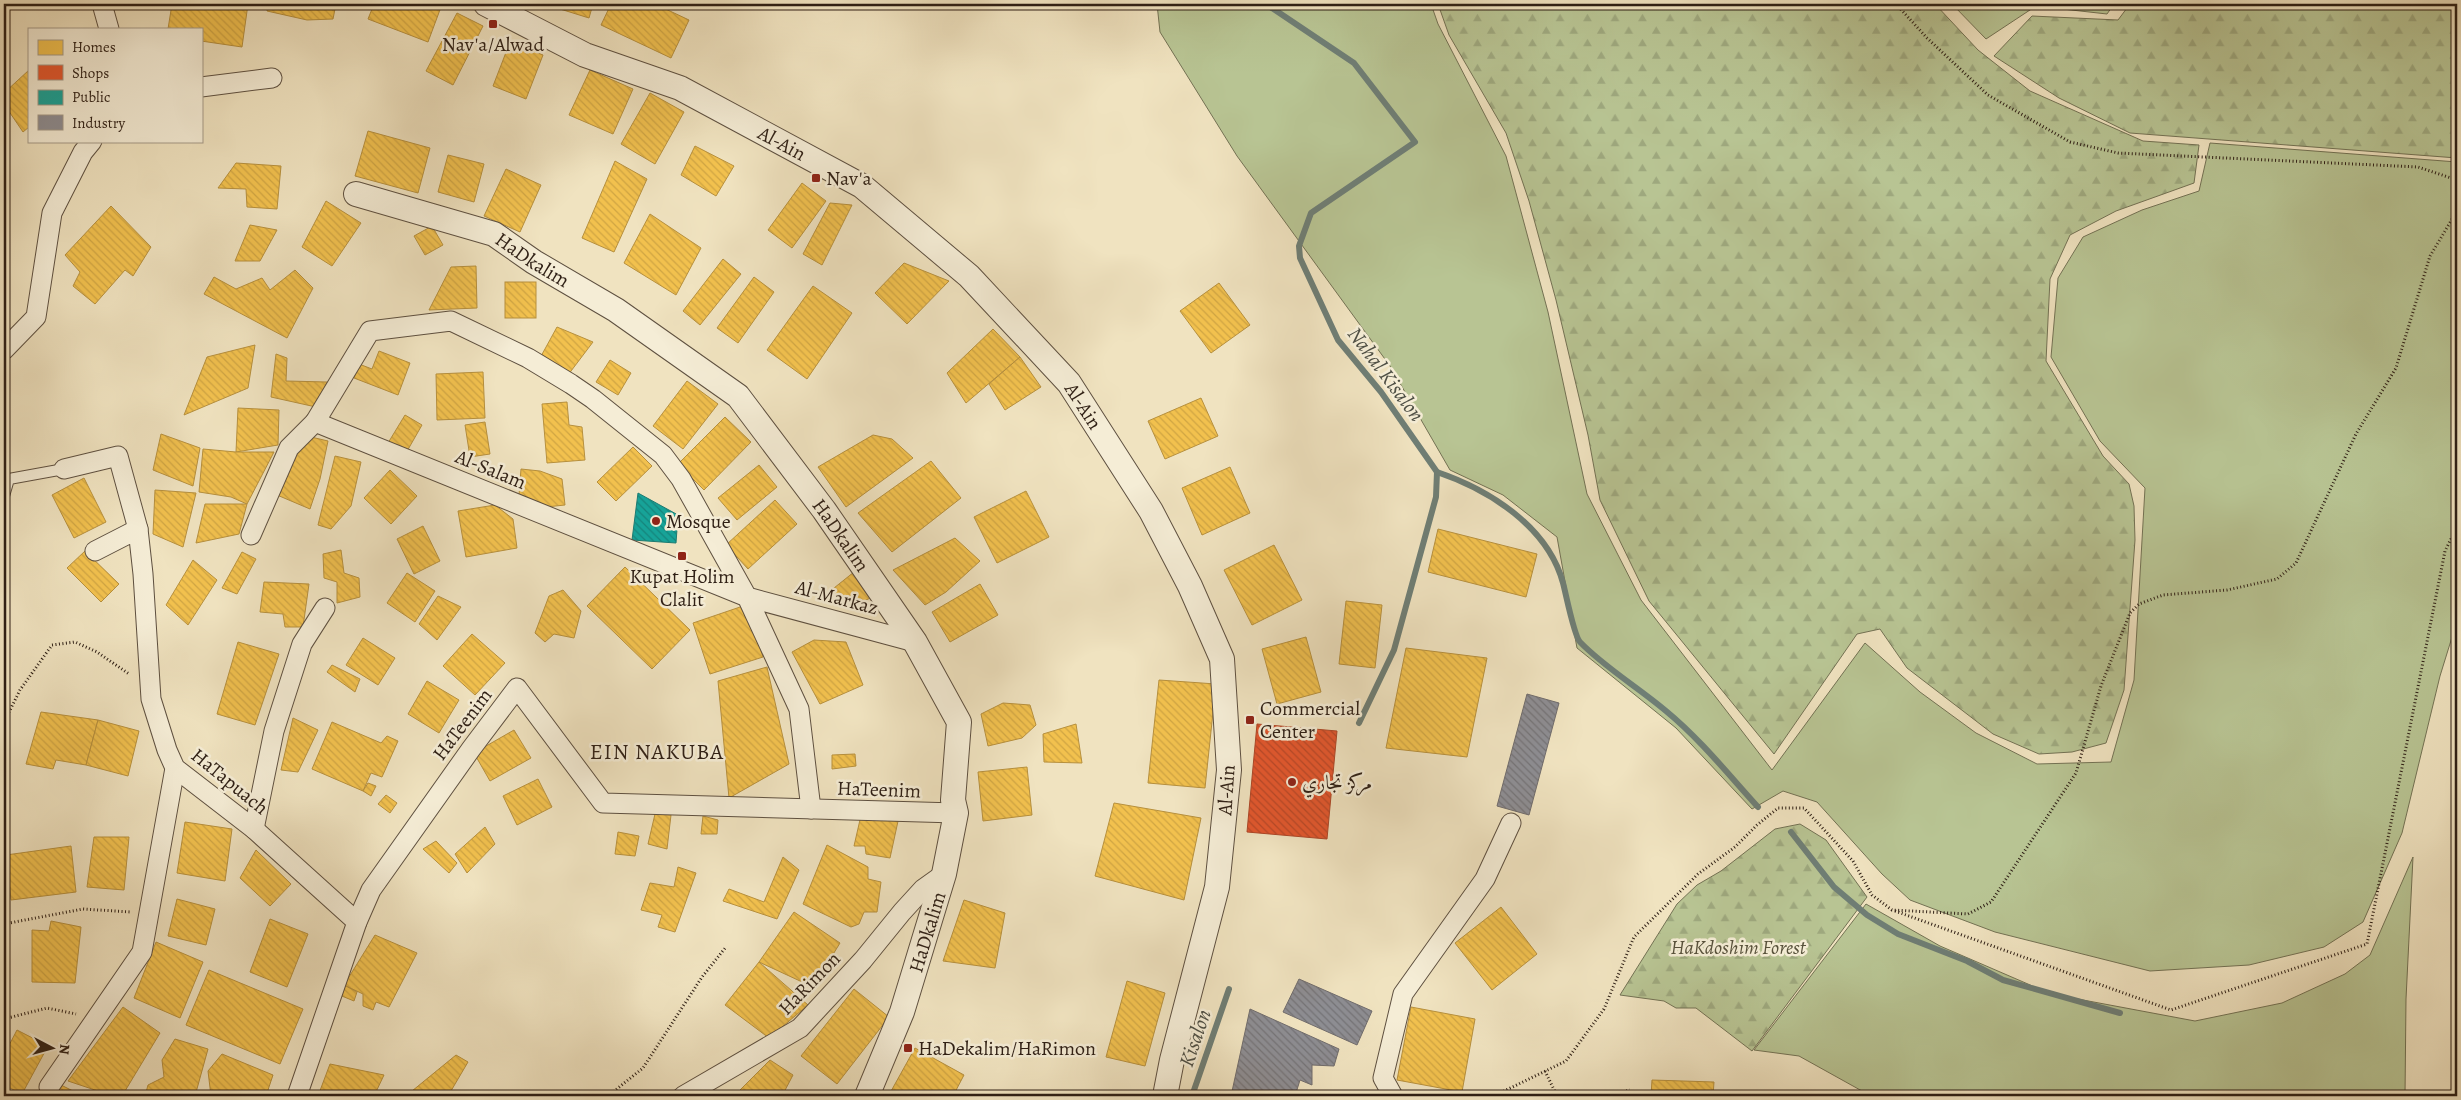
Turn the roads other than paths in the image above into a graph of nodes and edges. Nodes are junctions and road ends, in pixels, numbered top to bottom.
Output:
1 (102, 4) edge
2 (486, 4) edge
3 (109, 28) edge
4 (272, 78) dead end
5 (202, 87) edge
6 (91, 142) edge
7 (356, 194) dead end
8 (4, 350) edge
9 (316, 422) junction
10 (64, 469) joint
11 (4, 496) edge
12 (138, 529) junction
13 (252, 535) dead end
14 (95, 551) dead end
15 (4, 588) edge
16 (4, 594) edge
17 (747, 597) junction
18 (326, 608) dead end
19 (915, 642) junction
20 (175, 768) junction
21 (811, 809) junction
22 (956, 813) junction
23 (1511, 823) dead end
24 (254, 829) junction
25 (944, 874) junction
26 (357, 922) junction
27 (49, 1087) dead end
28 (297, 1096) edge
29 (683, 1096) edge
30 (867, 1096) edge
31 (1166, 1096) edge
32 (1393, 1096) edge

1 - 3 street
2 - 31 street, Al-Ain
4 - 5 street
6 - 8 street
7 - 19 street, HaDkalim
9 - 13 street
9 - 17 street, Al-Salam
9 - 17 street
10 - 11 lane
10 - 12 street, HaTapuach
12 - 14 street
12 - 20 street, HaTapuach
15 - 16 lane
17 - 19 street, Al-Markaz
17 - 21 street
18 - 24 street
19 - 22 street, HaDkalim
20 - 24 street, HaTapuach
20 - 27 street
21 - 22 street, HaTeenim
21 - 26 street, HaTeenim
22 - 25 street, HaDkalim
23 - 32 street
24 - 26 street, HaTapuach
25 - 29 street, HaRimon
25 - 30 street, HaDkalim
26 - 28 street, HaTeenim

